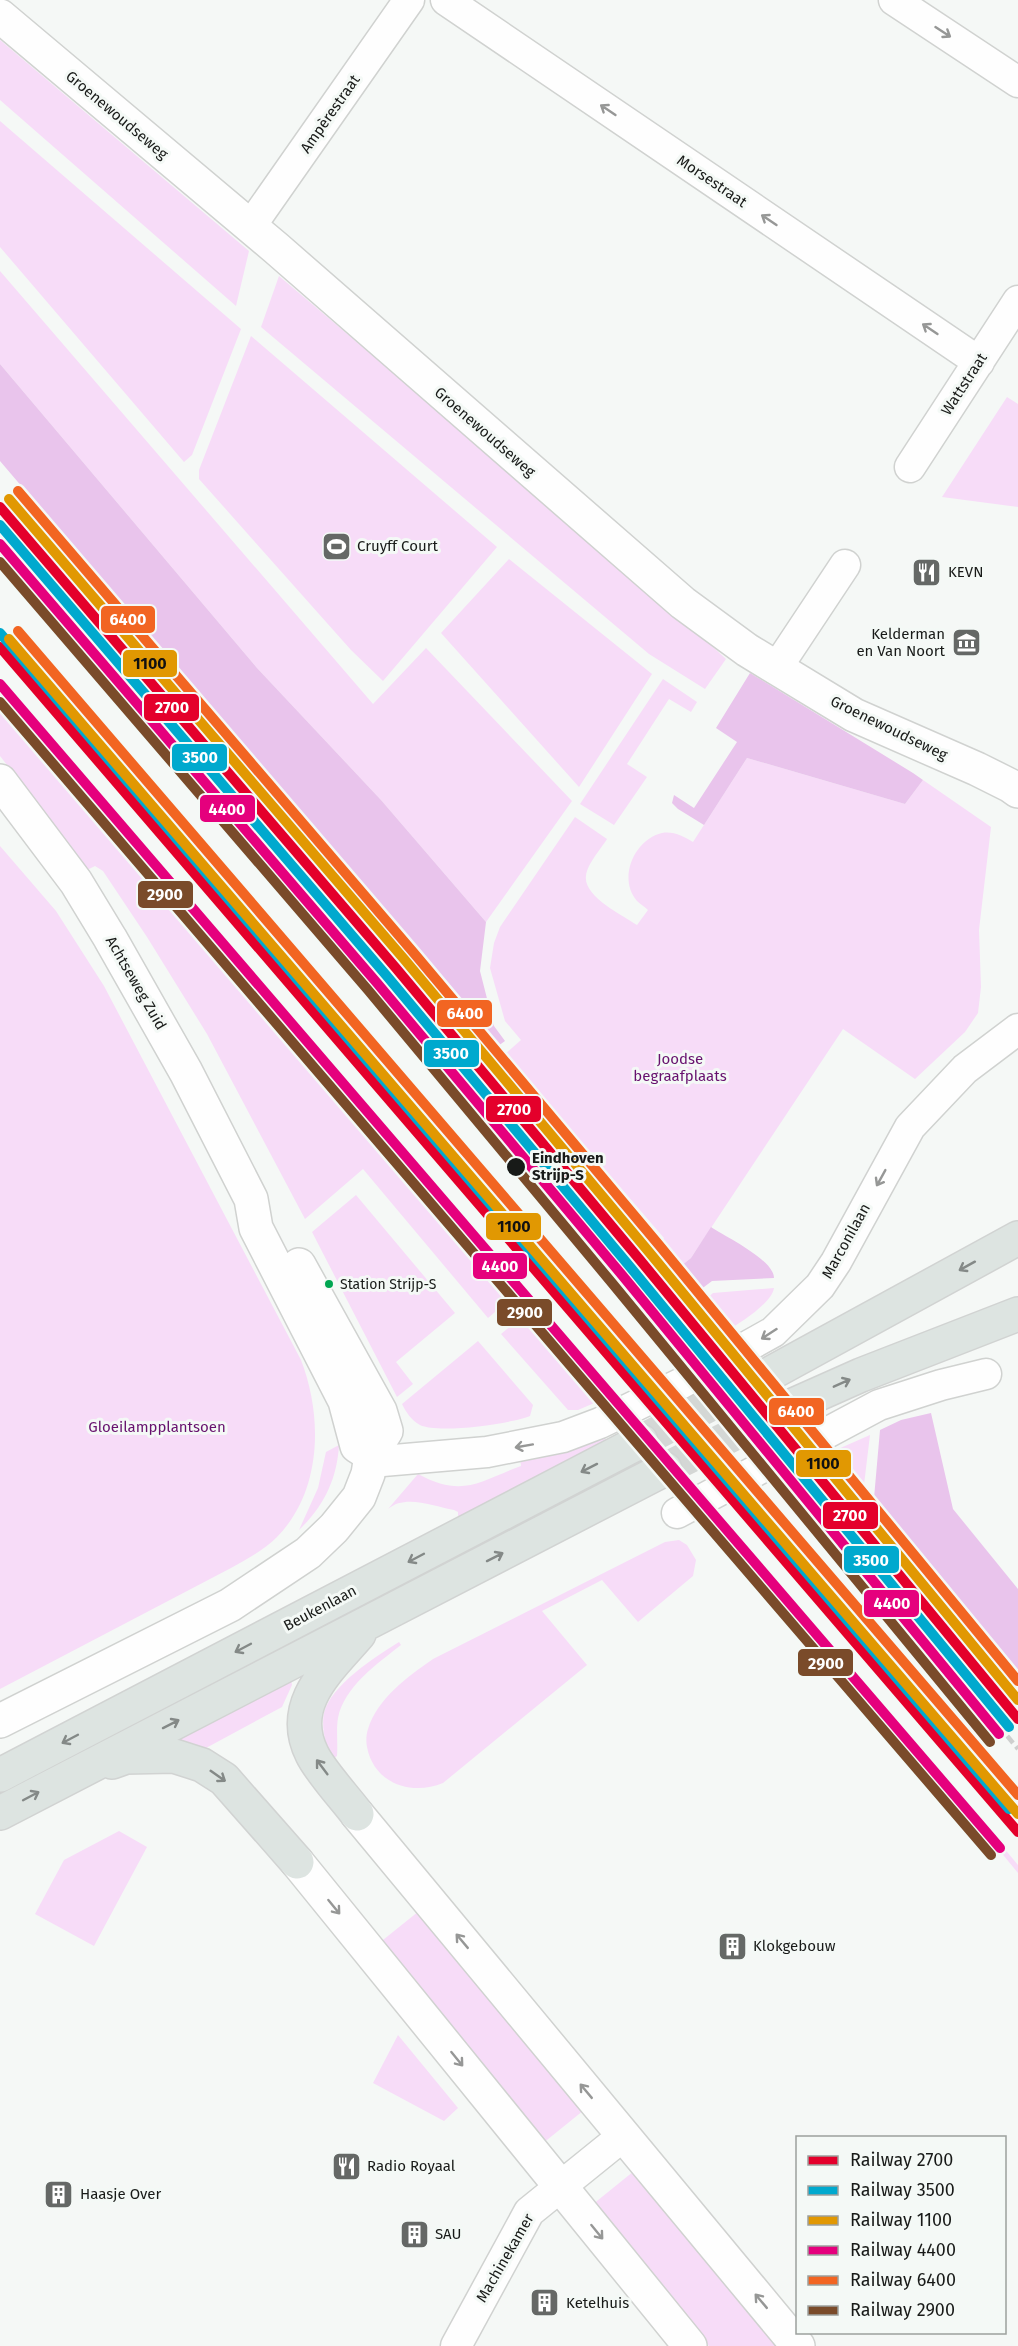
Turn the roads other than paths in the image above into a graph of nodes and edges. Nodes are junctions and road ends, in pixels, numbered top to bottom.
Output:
1 (409, 0) edge
2 (446, 0) edge
3 (894, 0) edge
4 (0, 16) edge
5 (1018, 82) edge
6 (250, 227) junction
7 (1018, 301) edge
8 (978, 362) junction
9 (910, 467) dead end
10 (845, 565) dead end
11 (776, 669) junction
12 (0, 781) edge
13 (1016, 785) edge
14 (1018, 1029) edge
15 (1018, 1238) edge
16 (1018, 1314) edge
17 (946, 1341) junction
18 (986, 1374) dead end
19 (764, 1377) tunnel mouth
20 (941, 1385) junction
21 (789, 1407) tunnel mouth
22 (641, 1441) tunnel mouth
23 (370, 1458) junction
24 (665, 1469) tunnel mouth
25 (677, 1513) dead end
26 (369, 1622) junction
27 (0, 1721) edge
28 (0, 1775) edge
29 (63, 1779) junction
30 (0, 1813) edge
31 (357, 1814) joint
32 (297, 1862) joint
33 (623, 2136) junction
34 (560, 2187) junction
35 (456, 2346) edge
36 (690, 2346) edge
37 (798, 2346) edge

1 - 6 street, Ampèrestraat
8 -> 2 street, Morsestraat
3 -> 5 street
4 - 6 street, Groenewoudseweg
6 - 11 street, Groenewoudseweg
7 - 8 street, Wattstraat
8 - 9 street, Wattstraat
10 - 11 street
11 - 13 street, Groenewoudseweg
12 - 23 street, Achtseweg Zuid
14 -> 23 street, Marconilaan
15 -> 19 main road
16 - 17 main road
17 - 20 street
21 -> 17 main road
18 - 20 street
20 - 25 street
22 -> 28 main road, Beukenlaan
23 - 27 street
26 -> 24 main road
29 -> 26 main road
31 -> 26 main road
30 -> 29 main road
29 -> 32 main road
33 -> 31 street
32 -> 34 street
33 - 34 street, Machinekamer
37 -> 33 street
34 - 35 street, Machinekamer
34 -> 36 street

